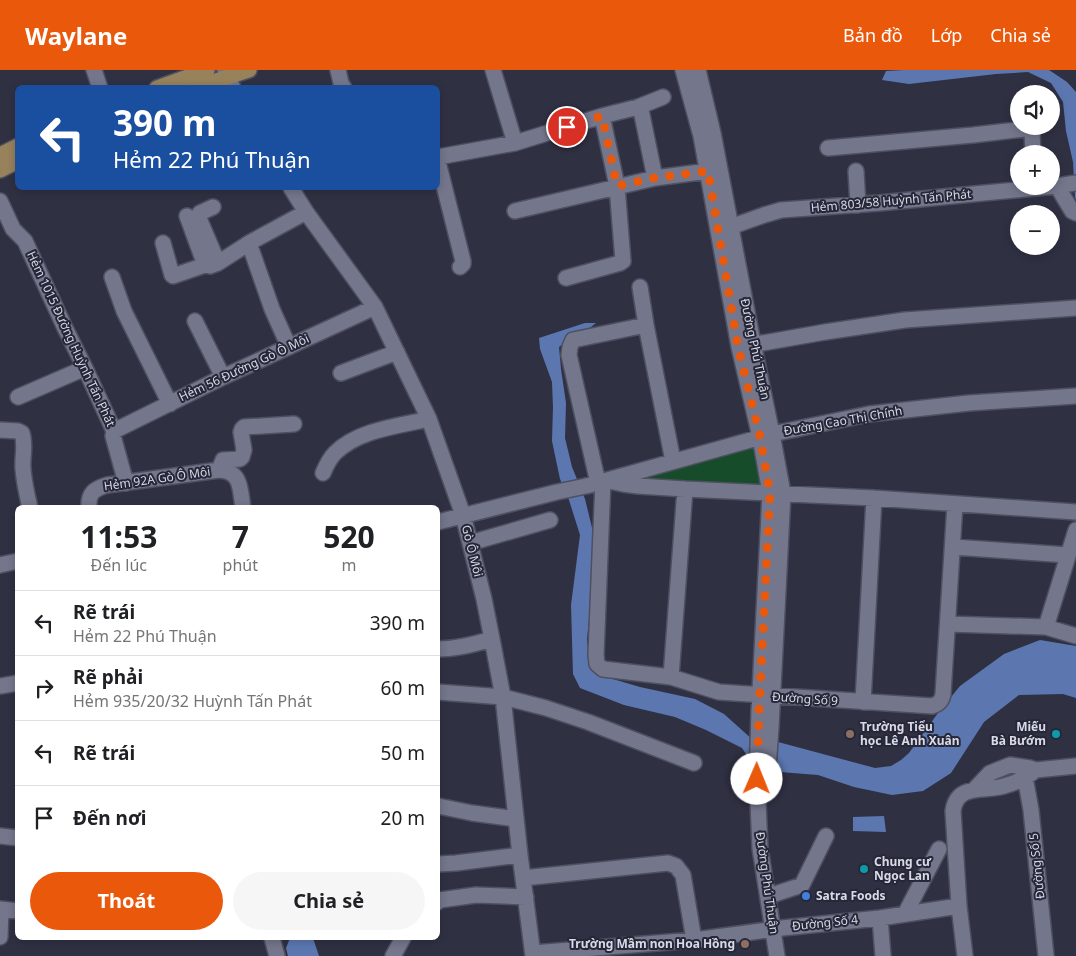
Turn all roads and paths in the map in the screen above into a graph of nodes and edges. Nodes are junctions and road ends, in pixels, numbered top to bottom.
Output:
1 (94, 70) edge
2 (207, 70) edge
3 (249, 70) edge
4 (338, 70) edge
5 (493, 70) edge
6 (683, 70) edge
7 (698, 70) edge
8 (179, 74) edge
9 (229, 78) edge
10 (99, 85) edge
11 (162, 85) edge
12 (205, 85) edge
13 (343, 85) edge
14 (663, 97) dead end
15 (638, 107) junction
16 (602, 116) junction
17 (515, 143) junction
18 (1033, 145) edge
19 (15, 148) edge
20 (828, 148) dead end
21 (0, 155) edge
22 (440, 157) edge
23 (15, 162) edge
24 (0, 170) edge
25 (440, 170) edge
26 (708, 171) junction
27 (856, 171) dead end
28 (654, 178) junction
29 (1066, 185) edge
30 (617, 186) junction
31 (1010, 189) edge
32 (292, 190) edge
33 (0, 201) edge
34 (858, 205) junction
35 (213, 207) dead end
36 (515, 211) dead end
37 (306, 212) junction
38 (1076, 213) edge
39 (187, 216) dead end
40 (725, 229) junction
41 (163, 243) dead end
42 (249, 244) junction
43 (211, 264) junction
44 (460, 267) dead end
45 (112, 276) dead end
46 (566, 278) dead end
47 (640, 287) dead end
48 (375, 307) junction
49 (1076, 308) edge
50 (195, 320) dead end
51 (646, 325) junction
52 (746, 345) junction
53 (289, 347) junction
54 (397, 352) junction
55 (85, 368) junction
56 (341, 373) dead end
57 (223, 377) junction
58 (1076, 396) edge
59 (18, 397) dead end
60 (170, 404) junction
61 (429, 419) junction
62 (294, 424) dead end
63 (0, 430) edge
64 (114, 431) junction
65 (766, 435) junction
66 (672, 462) junction
67 (219, 470) junction
68 (323, 473) dead end
69 (126, 482) junction
70 (599, 482) junction
71 (685, 489) junction
72 (776, 493) junction
73 (874, 498) junction
74 (956, 504) junction
75 (29, 505) edge
76 (89, 505) edge
77 (243, 505) edge
78 (1076, 512) edge
79 (463, 515) junction
80 (550, 520) dead end
81 (440, 521) edge
82 (1076, 530) edge
83 (470, 543) junction
84 (953, 547) junction
85 (1068, 555) junction
86 (15, 562) edge
87 (0, 564) edge
88 (948, 624) junction
89 (1046, 627) junction
90 (1076, 636) edge
91 (492, 638) junction
92 (440, 649) edge
93 (671, 677) junction
94 (15, 684) edge
95 (0, 686) edge
96 (440, 692) edge
97 (766, 696) junction
98 (503, 697) junction
99 (863, 702) junction
100 (694, 764) dead end
101 (1076, 766) edge
102 (1031, 774) junction
103 (762, 779) junction
104 (440, 806) edge
105 (516, 819) junction
106 (0, 836) edge
107 (826, 836) dead end
108 (15, 838) edge
109 (939, 849) dead end
110 (520, 856) junction
111 (440, 864) edge
112 (523, 878) junction
113 (775, 894) junction
114 (526, 897) junction
115 (440, 900) edge
116 (960, 906) junction
117 (1, 909) edge
118 (15, 911) edge
119 (905, 914) junction
120 (880, 918) junction
121 (777, 928) junction
122 (0, 937) edge
123 (273, 940) edge
124 (402, 940) edge
125 (694, 940) junction
126 (533, 954) edge
127 (277, 956) edge
128 (393, 956) edge
129 (777, 956) edge
130 (787, 956) edge
131 (883, 956) edge
132 (965, 956) edge
133 (1046, 956) edge

1 - 10 street
2 - 8 main road
3 - 9 main road
4 - 13 street
5 - 17 street
6 - 26 street, Đường Phú Thuận
7 - 40 street, Đường Phú Thuận
8 - 11 main road
9 - 12 main road
14 - 15 street
15 - 16 street
15 - 28 street
16 - 17 street
16 - 30 street
17 - 22 street
18 - 20 street
19 - 21 main road
23 - 24 main road
25 - 44 street
26 - 28 street
26 - 40 street, Đường Phú Thuận
27 - 34 street
28 - 30 street
29 - 38 street
30 - 36 street
30 - 46 street
31 - 34 street, Hẻm 803/58 Huỳnh Tấn Phát
32 - 37 street, Gò Ô Môi
33 - 55 street, Hẻm 1015 Đường Huỳnh Tấn Phát
34 - 40 street, Hẻm 803/58 Huỳnh Tấn Phát
35 - 43 street
37 - 42 street
37 - 48 street, Gò Ô Môi
39 - 43 street
40 - 52 street, Đường Phú Thuận
41 - 43 street
42 - 43 street
42 - 53 street
45 - 60 street
47 - 51 street
48 - 53 street, Hẻm 56 Đường Gò Ô Môi
48 - 54 street, Gò Ô Môi
49 - 52 street
50 - 57 street
51 - 66 street
51 - 70 street, Đường Số 9
52 - 65 street, Đường Phú Thuận
53 - 57 street, Hẻm 56 Đường Gò Ô Môi
54 - 56 street
54 - 61 street, Gò Ô Môi
55 - 59 street
55 - 64 street, Hẻm 1015 Đường Huỳnh Tấn Phát
57 - 60 street, Hẻm 56 Đường Gò Ô Môi
58 - 65 street, Đường Cao Thị Chính
60 - 64 street, Hẻm 56 Đường Gò Ô Môi
61 - 68 street
61 - 79 street, Gò Ô Môi
62 - 67 street
63 - 75 street
64 - 69 street, Hẻm 1015 Đường Huỳnh Tấn Phát
65 - 66 street, Đường Cao Thị Chính
65 - 72 street, Đường Phú Thuận
66 - 70 street, Đường Cao Thị Chính
67 - 69 street, Hẻm 92A Gò Ô Môi
67 - 77 street, Hẻm 92A Gò Ô Môi
69 - 76 street, Hẻm 92A Gò Ô Môi
70 - 71 street
70 - 79 street, Đường Cao Thị Chính
70 - 93 street, Đường Số 9
71 - 72 street
71 - 93 street
72 - 73 street
72 - 97 street, Đường Phú Thuận
73 - 74 street
73 - 99 street
74 - 78 street
74 - 84 street, Đường Số 9
79 - 81 street
79 - 83 street, Gò Ô Môi
80 - 83 street
82 - 85 street
83 - 91 street, Gò Ô Môi
84 - 85 street
84 - 88 street, Đường Số 9
85 - 89 street
86 - 87 street
88 - 89 street
88 - 99 street, Đường Số 9
89 - 90 street
91 - 92 street
91 - 98 street, Gò Ô Môi
93 - 97 street, Đường Số 9
94 - 95 street
96 - 98 street
97 - 99 street, Đường Số 9
97 - 103 street, Đường Phú Thuận
98 - 100 street
98 - 105 street, Gò Ô Môi
101 - 102 street
102 - 116 street
102 - 133 street, Đường Số 5
103 - 113 street
103 - 121 street, Đường Phú Thuận
104 - 105 street
105 - 110 street, Gò Ô Môi
106 - 108 street
107 - 113 street
109 - 119 street
110 - 111 street
110 - 112 street, Gò Ô Môi
112 - 114 street, Gò Ô Môi
112 - 125 street
113 - 121 street
114 - 115 street
114 - 126 street, Gò Ô Môi
116 - 119 street, Đường Số 4
116 - 132 street
117 - 118 street
117 - 122 street
119 - 120 street, Đường Số 4
120 - 121 street, Đường Số 4
120 - 131 street
121 - 125 street, Đường Số 4
121 - 129 street, Đường Phú Thuận
121 - 130 street, Đường Phú Thuận
123 - 127 street
124 - 128 street
125 - 126 street, Đường Số 4

